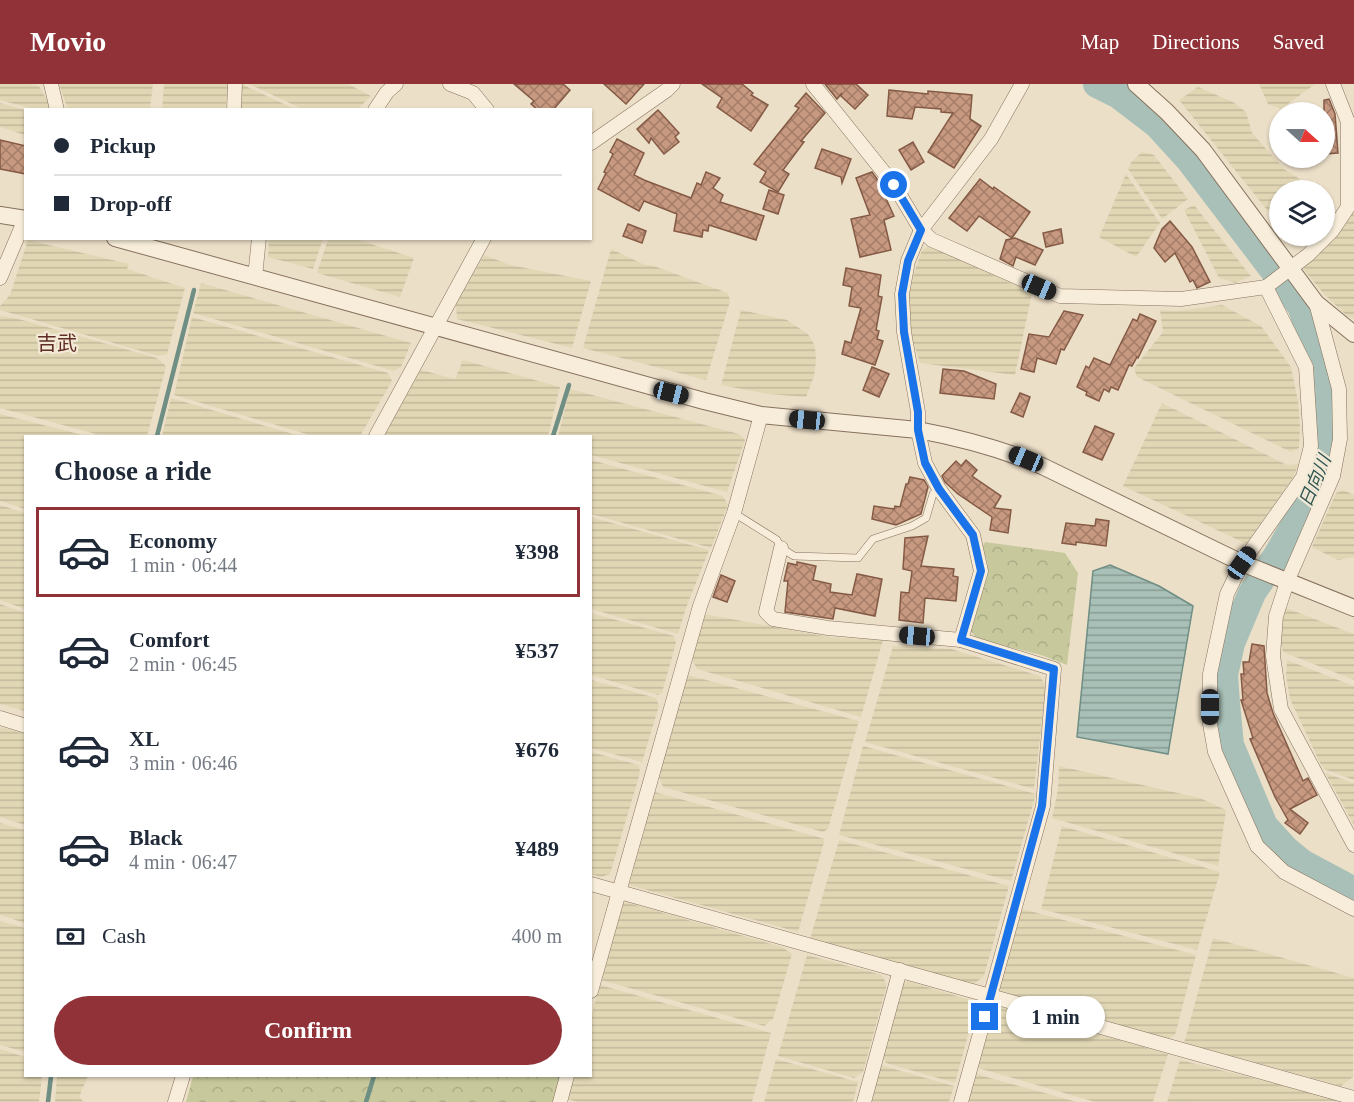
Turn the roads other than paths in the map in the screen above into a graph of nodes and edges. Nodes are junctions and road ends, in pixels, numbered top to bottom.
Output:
1 (51, 84) edge
2 (236, 84) edge
3 (396, 84) edge
4 (450, 84) edge
5 (673, 84) edge
6 (813, 84) edge
7 (1136, 84) edge
8 (1333, 84) edge
9 (1020, 88) edge
10 (57, 108) edge
11 (234, 108) edge
12 (376, 108) edge
13 (485, 108) edge
14 (592, 142) edge
15 (0, 215) edge
16 (24, 219) edge
17 (24, 221) edge
18 (921, 230) junction
19 (122, 240) edge
20 (259, 240) edge
21 (483, 240) edge
22 (1290, 268) junction
23 (255, 277) junction
24 (0, 278) edge
25 (1266, 287) junction
26 (1316, 303) junction
27 (435, 328) junction
28 (1354, 334) edge
29 (761, 415) junction
30 (918, 430) junction
31 (377, 435) edge
32 (939, 489) junction
33 (734, 513) junction
34 (781, 548) junction
35 (1248, 565) junction
36 (1284, 580) junction
37 (1354, 608) edge
38 (961, 640) junction
39 (0, 718) edge
40 (24, 725) edge
41 (1354, 845) edge
42 (592, 884) edge
43 (619, 892) junction
44 (1354, 909) edge
45 (900, 970) junction
46 (592, 987) edge
47 (991, 995) junction
48 (183, 1077) edge
49 (567, 1077) edge
50 (1354, 1098) edge
51 (176, 1102) edge
52 (560, 1102) edge
53 (864, 1102) edge
54 (961, 1102) edge

1 - 10 street
2 - 11 street
3 - 12 street
4 - 13 street
5 - 14 street
6 - 18 street
7 - 22 street
8 - 22 street
9 - 18 street
15 - 16 street
17 - 24 street
18 - 25 street
18 - 30 street
19 - 23 street
20 - 23 street
21 - 27 street
22 - 25 street
22 - 26 street
23 - 27 street
25 - 35 street
26 - 28 street
26 - 36 street
27 - 29 street
27 - 31 street
29 - 30 street
29 - 33 street
30 - 32 street
30 - 35 street
32 - 34 lane
32 - 38 street
33 - 34 lane
33 - 43 street
34 - 38 street
35 - 36 street
35 - 44 street
36 - 37 street
36 - 41 street
38 - 47 street
39 - 40 street
42 - 43 street
43 - 45 street
43 - 46 street
45 - 47 street
45 - 53 street
47 - 50 street
47 - 54 street
48 - 51 street
49 - 52 street

